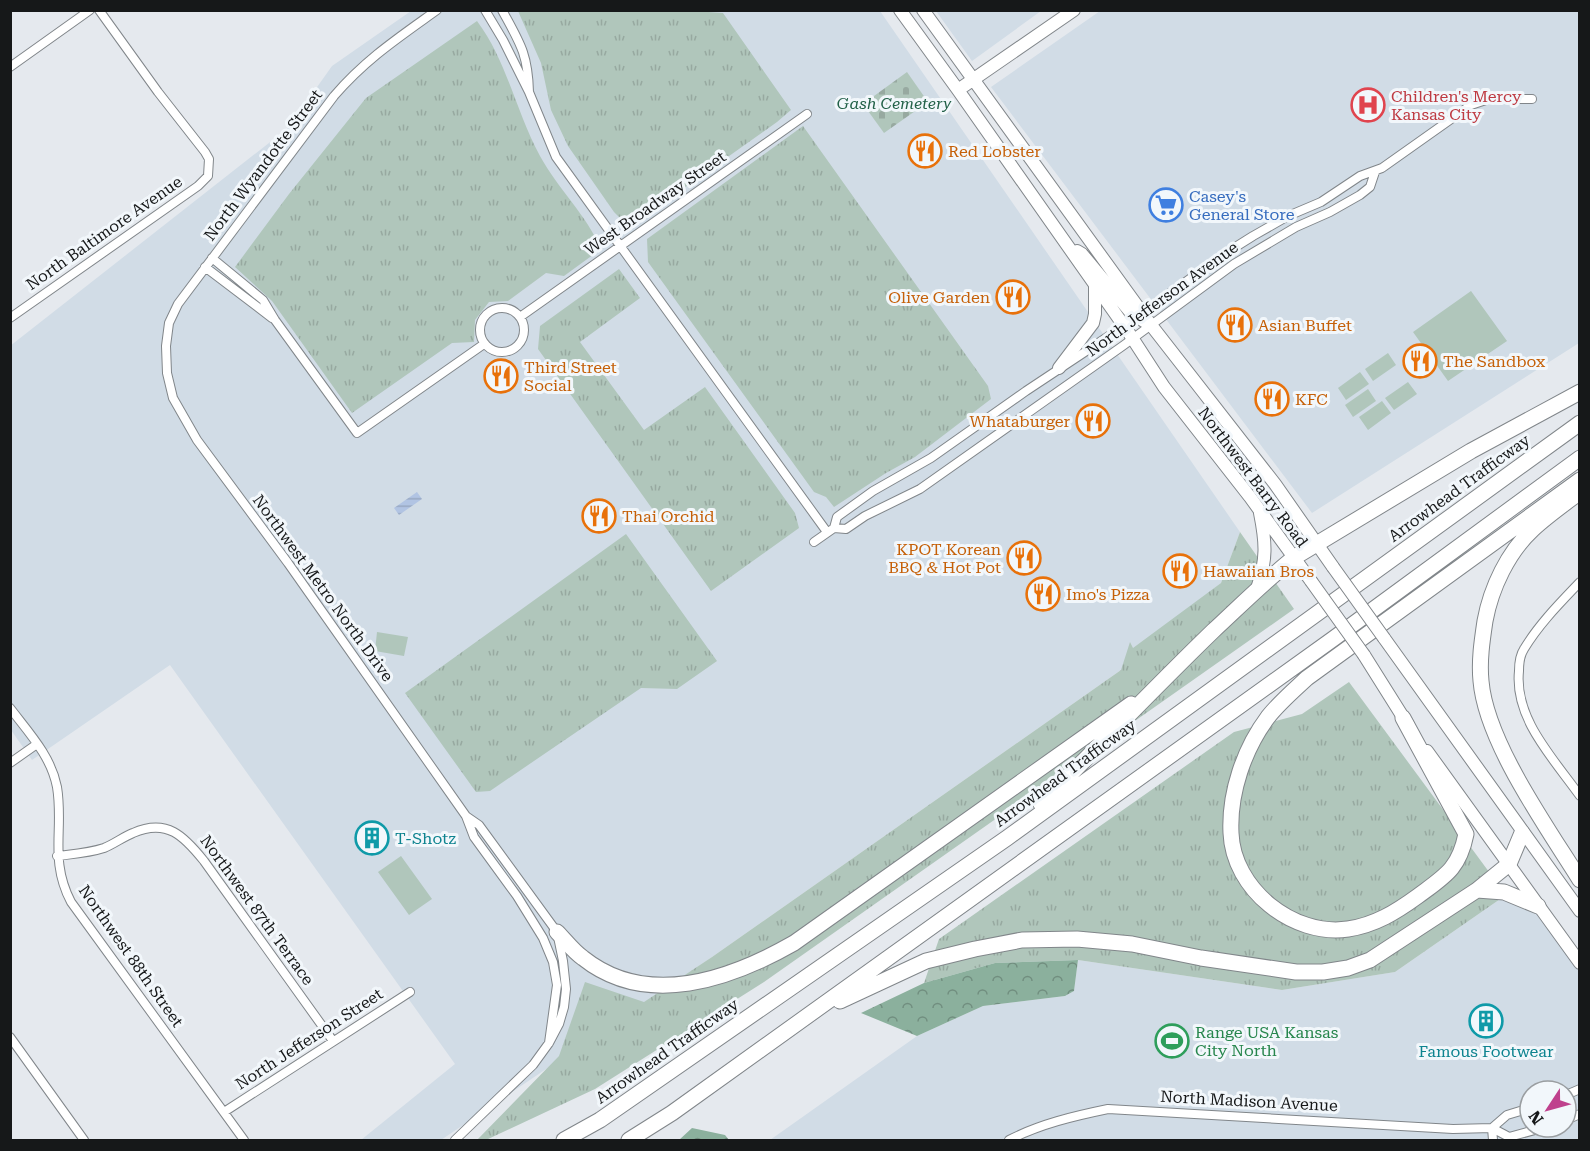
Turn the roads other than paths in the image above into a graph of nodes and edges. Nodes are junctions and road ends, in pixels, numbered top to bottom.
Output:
1 (90, 10) edge
2 (99, 10) edge
3 (437, 10) edge
4 (485, 10) edge
5 (502, 10) edge
6 (900, 10) edge
7 (924, 10) edge
8 (1074, 10) edge
9 (10, 67) edge
10 (973, 80) junction
11 (958, 90) junction
12 (529, 92) junction
13 (1532, 99) dead end
14 (807, 114) dead end
15 (1375, 172) junction
16 (1064, 242) junction
17 (619, 247) junction
18 (212, 258) junction
19 (206, 267) junction
20 (1095, 285) junction
21 (1139, 315) junction
22 (520, 317) junction
23 (10, 318) edge
24 (275, 320) junction
25 (1151, 325) junction
26 (1124, 326) junction
27 (1133, 339) junction
28 (484, 344) junction
29 (1059, 368) junction
30 (167, 373) joint
31 (1580, 392) edge
32 (1580, 423) edge
33 (1580, 458) edge
34 (1580, 480) edge
35 (1580, 492) edge
36 (1259, 508) junction
37 (830, 530) junction
38 (814, 542) dead end
39 (1317, 543) junction
40 (1295, 557) junction
41 (1580, 582) edge
42 (1257, 589) junction
43 (1156, 686) junction
44 (10, 708) edge
45 (1403, 718) junction
46 (37, 744) junction
47 (10, 763) edge
48 (1580, 796) edge
49 (466, 816) junction
50 (1522, 833) junction
51 (1007, 838) junction
52 (57, 856) junction
53 (1509, 864) junction
54 (1580, 880) edge
55 (1477, 890) junction
56 (1538, 906) junction
57 (1580, 911) edge
58 (550, 935) junction
59 (1580, 963) edge
60 (410, 992) dead end
61 (807, 1016) junction
62 (10, 1037) edge
63 (333, 1041) junction
64 (549, 1043) junction
65 (224, 1112) junction
66 (1518, 1112) edge
67 (1492, 1128) junction
68 (1518, 1135) edge
69 (84, 1140) edge
70 (244, 1140) edge
71 (456, 1140) edge
72 (564, 1140) edge
73 (629, 1140) edge
74 (1009, 1140) edge
75 (1493, 1140) edge

1 - 9 street
2 - 23 street, North Baltimore Avenue
3 - 18 street, North Wyandotte Street
4 - 12 street
5 - 12 street
6 - 11 main road, Northwest Barry Road
7 - 10 main road
8 - 10 main road
10 - 11 main road
10 - 21 main road
11 - 16 main road, Northwest Barry Road
12 - 17 street
13 - 15 street, North Jefferson Avenue
14 - 17 street, West Broadway Street
15 - 21 street, North Jefferson Avenue
15 - 25 street, North Jefferson Avenue
16 - 20 main road, Northwest Barry Road
16 - 21 main road
17 - 22 street, West Broadway Street
17 - 37 street
18 - 19 street, North Wyandotte Street
18 - 24 street
19 - 24 street
19 - 30 street, North Wyandotte Street
20 - 26 main road, Northwest Barry Road
20 - 29 main road
21 - 25 main road
21 - 26 street, North Jefferson Avenue
22 - 28 street
22 - 28 street
24 - 28 street
25 - 27 street, North Jefferson Avenue
25 - 39 main road, Northwest Barry Road
26 - 27 main road, Northwest Barry Road
26 - 29 street, North Jefferson Avenue
27 - 36 main road, Northwest Barry Road
27 - 37 street, North Jefferson Avenue
29 - 37 street, North Jefferson Avenue
30 - 49 street, Northwest Metro North Drive
31 - 39 highway
32 - 51 highway, Arrowhead Trafficway
33 - 61 highway
34 - 45 highway
35 - 54 highway
36 - 40 main road, Northwest Barry Road
36 - 42 main road
37 - 38 street
39 - 40 highway
39 - 50 main road, Northwest Barry Road, bridge
40 - 42 highway
40 - 45 main road, Northwest Barry Road, bridge
41 - 48 street
42 - 43 highway
43 - 51 highway
43 - 58 highway
44 - 46 street, Northwest 88th Street
45 - 53 main road, Northwest Barry Road
46 - 47 street
46 - 52 street, Northwest 88th Street
49 - 58 street, Northwest Metro North Drive
49 - 58 street, Northwest Metro North Drive
50 - 53 highway
50 - 57 main road, Northwest Barry Road
51 - 72 highway, Arrowhead Trafficway
52 - 63 street, Northwest 87th Terrace
52 - 65 street, Northwest 88th Street
53 - 55 highway
53 - 56 main road, Northwest Barry Road
55 - 56 highway
55 - 61 highway
56 - 59 main road, Northwest Barry Road
58 - 64 street
58 - 64 street
60 - 63 street, North Jefferson Street
61 - 73 highway
62 - 69 street
63 - 65 street, North Jefferson Street
64 - 71 street
65 - 70 street, Northwest 88th Street
66 - 67 street
67 - 68 street, North Madison Avenue
67 - 74 street, North Madison Avenue
67 - 75 street

